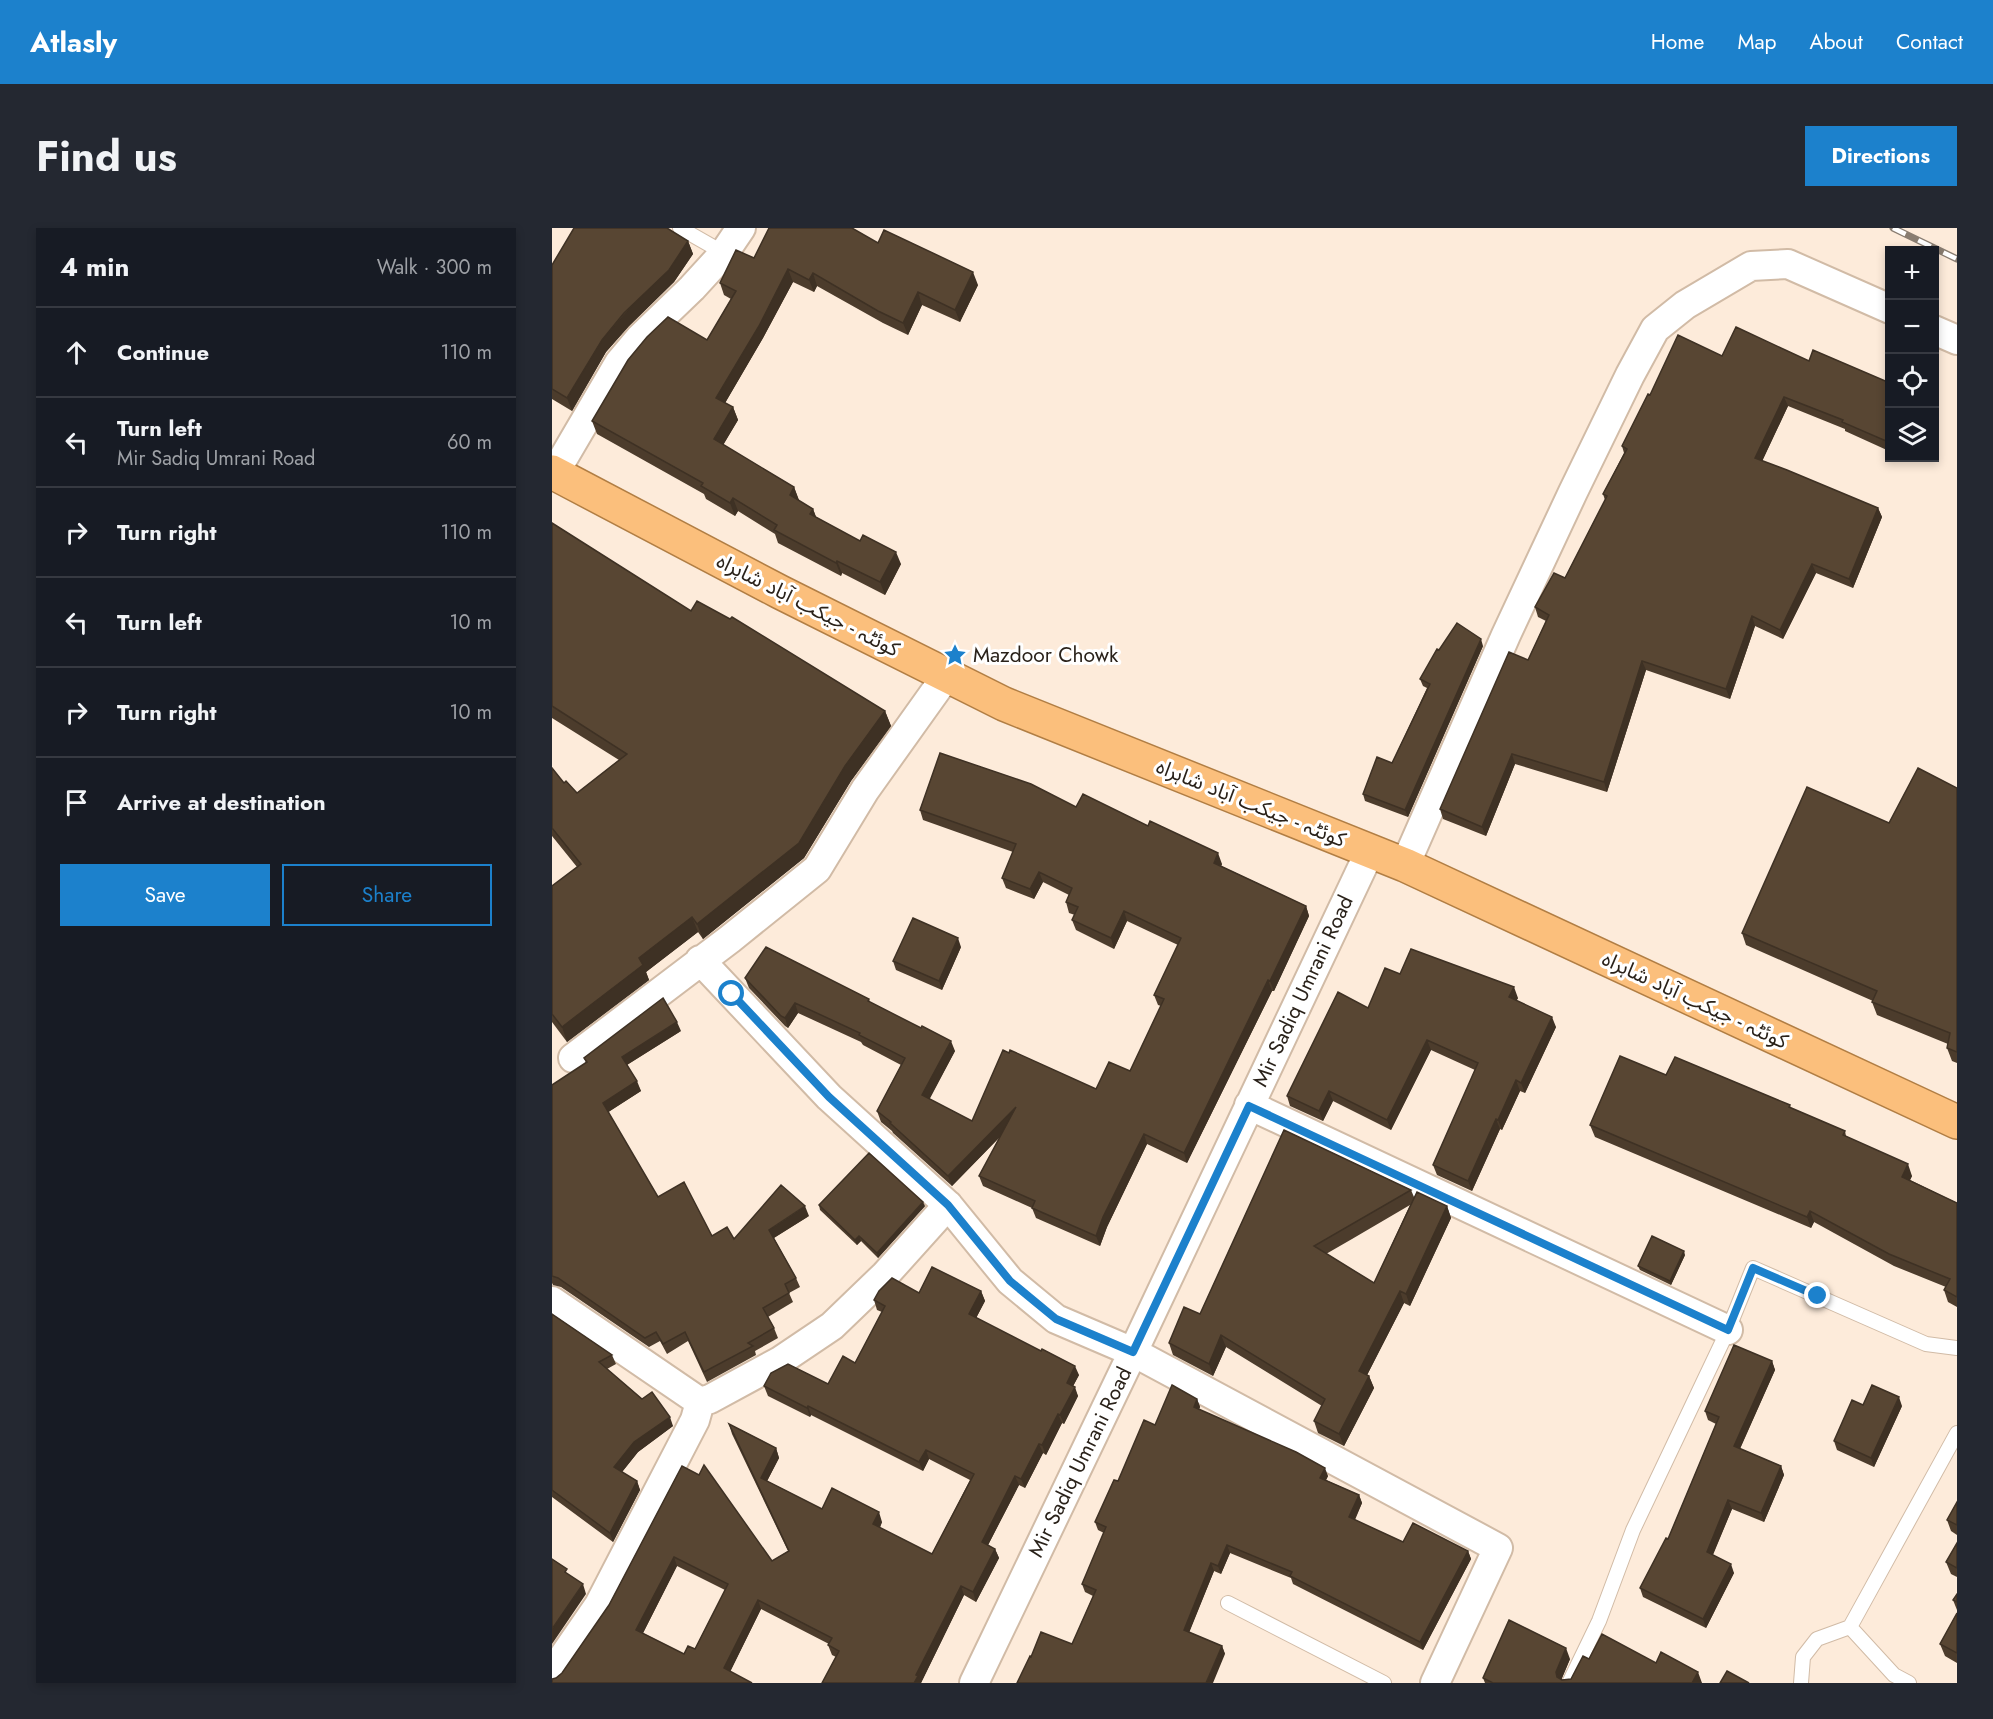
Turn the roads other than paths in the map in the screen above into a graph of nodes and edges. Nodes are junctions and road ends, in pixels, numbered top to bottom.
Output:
1 (680, 228) edge
2 (741, 228) edge
3 (724, 253) junction
4 (1885, 307) edge
5 (1939, 332) edge
6 (1957, 340) edge
7 (553, 473) edge
8 (947, 675) junction
9 (1370, 851) junction
10 (1405, 865) junction
11 (700, 960) junction
12 (573, 1058) dead end
13 (1249, 1106) junction
14 (1957, 1122) edge
15 (948, 1205) junction
16 (552, 1301) edge
17 (1728, 1330) junction
18 (1957, 1348) edge
19 (1133, 1352) junction
20 (700, 1402) junction
21 (1957, 1433) edge
22 (1228, 1603) dead end
23 (1850, 1627) junction
24 (552, 1673) edge
25 (974, 1683) edge
26 (1384, 1683) edge
27 (1435, 1683) edge
28 (1569, 1683) edge
29 (1801, 1683) edge
30 (1909, 1683) edge

1 - 3 lane
2 - 3 street
3 - 7 street
4 - 10 street
5 - 6 street
7 - 8 highway, کوئٹہ - جیکب آباد شاہراہ
8 - 9 highway, کوئٹہ - جیکب آباد شاہراہ
8 - 11 street
9 - 10 highway, کوئٹہ - جیکب آباد شاہراہ
9 - 13 street, Mir Sadiq Umrani Road
10 - 14 highway, کوئٹہ - جیکب آباد شاہراہ
11 - 12 street
11 - 15 street
13 - 17 street
13 - 19 street, Mir Sadiq Umrani Road
15 - 19 street
15 - 20 street
16 - 20 street
17 - 18 lane
17 - 28 lane
19 - 25 street, Mir Sadiq Umrani Road
19 - 27 street
20 - 24 street
21 - 23 lane
22 - 26 lane
23 - 29 lane
23 - 30 lane

